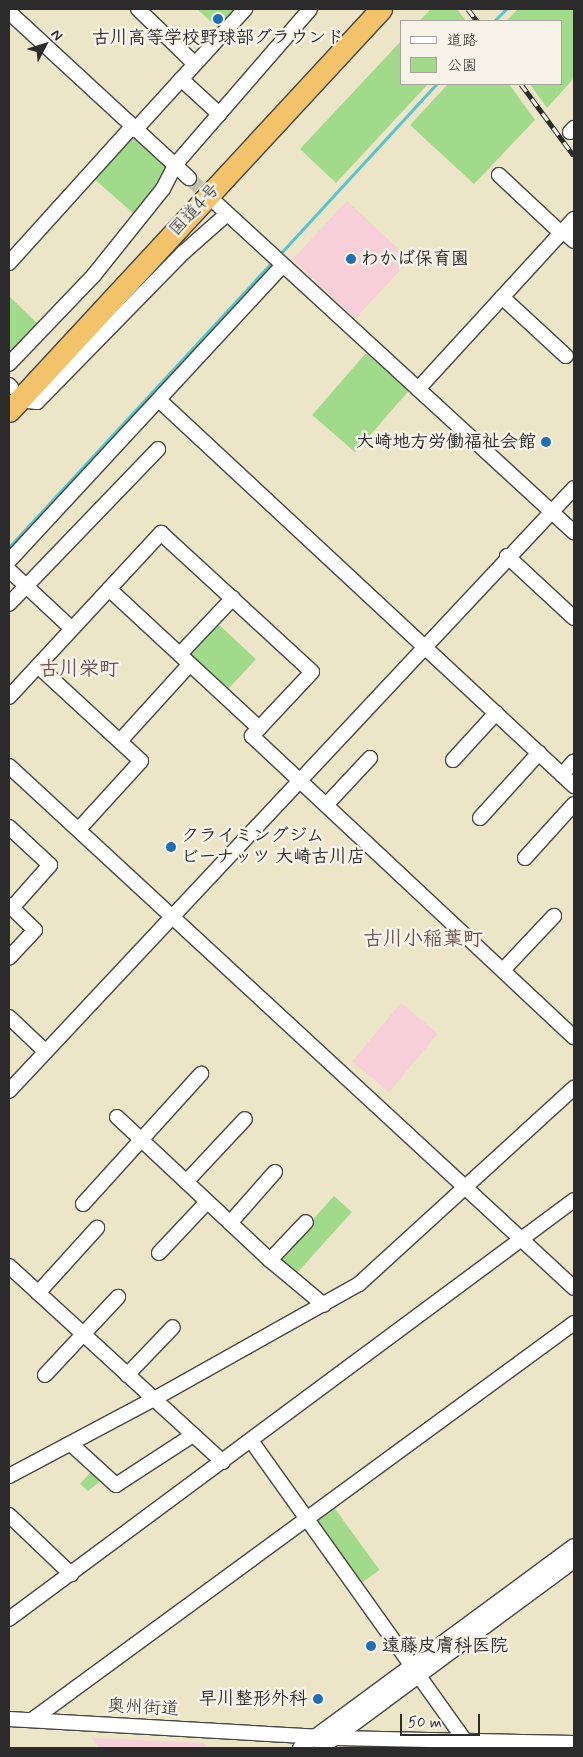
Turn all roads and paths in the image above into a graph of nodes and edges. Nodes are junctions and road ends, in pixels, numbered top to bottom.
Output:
1 (138, 9) edge
2 (245, 9) edge
3 (310, 9) edge
4 (363, 9) edge
5 (381, 9) edge
6 (9, 12) edge
7 (195, 64) junction
8 (181, 80) junction
9 (219, 114) junction
10 (133, 128) junction
11 (175, 165) junction
12 (499, 175) dead end
13 (189, 178) tunnel mouth
14 (217, 204) tunnel mouth
15 (227, 214) junction
16 (574, 219) edge
17 (562, 232) junction
18 (574, 241) edge
19 (278, 260) junction
20 (9, 262) edge
21 (502, 297) junction
22 (566, 356) dead end
23 (9, 364) edge
24 (418, 389) junction
25 (12, 394) edge
26 (159, 400) junction
27 (158, 449) dead end
28 (574, 488) edge
29 (551, 510) junction
30 (574, 532) edge
31 (507, 556) junction
32 (9, 560) edge
33 (9, 570) edge
34 (26, 586) junction
35 (109, 589) junction
36 (233, 598) junction
37 (9, 604) edge
38 (574, 618) edge
39 (72, 629) junction
40 (424, 646) junction
41 (185, 659) junction
42 (38, 666) junction
43 (9, 697) edge
44 (496, 713) junction
45 (259, 728) junction
46 (120, 742) junction
47 (539, 753) junction
48 (370, 758) dead end
49 (453, 760) dead end
50 (574, 761) edge
51 (9, 766) edge
52 (562, 775) junction
53 (299, 779) junction
54 (574, 786) edge
55 (327, 804) junction
56 (574, 804) edge
57 (480, 818) dead end
58 (9, 827) edge
59 (78, 830) junction
60 (525, 858) dead end
61 (10, 906) edge
62 (173, 916) junction
63 (554, 916) dead end
64 (9, 958) edge
65 (504, 969) junction
66 (9, 1017) edge
67 (574, 1037) edge
68 (45, 1051) junction
69 (201, 1074) dead end
70 (574, 1088) edge
71 (9, 1091) edge
72 (117, 1117) dead end
73 (245, 1118) dead end
74 (141, 1140) junction
75 (275, 1172) dead end
76 (186, 1182) junction
77 (467, 1188) junction
78 (574, 1200) edge
79 (207, 1202) junction
80 (83, 1204) dead end
81 (306, 1222) dead end
82 (230, 1223) junction
83 (98, 1228) dead end
84 (522, 1239) junction
85 (159, 1253) dead end
86 (270, 1260) junction
87 (9, 1266) edge
88 (574, 1288) edge
89 (38, 1293) junction
90 (118, 1297) dead end
91 (324, 1305) junction
92 (574, 1323) edge
93 (173, 1327) dead end
94 (83, 1334) junction
95 (45, 1375) dead end
96 (127, 1375) junction
97 (154, 1399) junction
98 (193, 1435) junction
99 (252, 1442) junction
100 (72, 1444) junction
101 (223, 1462) junction
102 (9, 1476) edge
103 (9, 1515) edge
104 (307, 1519) junction
105 (574, 1546) edge
106 (574, 1560) edge
107 (71, 1574) junction
108 (9, 1619) edge
109 (415, 1671) junction
110 (9, 1719) edge
111 (32, 1720) junction
112 (335, 1738) junction
113 (466, 1740) junction
114 (318, 1742) edge
115 (574, 1743) edge
116 (300, 1748) edge

1 - 7 street
2 - 7 street
3 - 9 street
4 - 25 highway, 国道4号
5 - 25 highway, 国道4号
6 - 10 street
7 - 8 street
8 - 9 street
8 - 10 street
9 - 11 street
10 - 11 street
10 - 20 street
11 - 13 street
11 - 23 street
12 - 17 street
14 - 15 street
15 - 19 street
15 - 25 street
16 - 17 street
17 - 18 street
17 - 21 street
19 - 24 street
19 - 26 street
21 - 22 street
21 - 24 street
24 - 29 street
26 - 32 street
26 - 40 street
27 - 34 street
28 - 29 street
29 - 30 street
29 - 31 street
31 - 38 street
31 - 40 street
33 - 34 street
34 - 37 street
34 - 39 street
35 - 36 street
35 - 39 street
35 - 41 street
36 - 41 street
36 - 45 street
39 - 42 street
40 - 44 street
40 - 53 street
41 - 45 street
41 - 46 street
42 - 43 street
42 - 46 street
44 - 47 street
44 - 49 street
45 - 53 street
46 - 59 street
47 - 52 street
47 - 57 street
48 - 55 street
50 - 52 street
51 - 59 street
52 - 54 street
53 - 55 street
53 - 62 street
55 - 65 street
56 - 60 street
58 - 61 street
59 - 62 street
61 - 64 street
62 - 68 street
62 - 77 street
63 - 65 street
65 - 67 street
66 - 68 street
68 - 71 street
69 - 74 street
70 - 77 street
72 - 74 street
73 - 76 street
74 - 76 street
74 - 80 street
75 - 82 street
76 - 79 street
77 - 84 street
77 - 91 street
78 - 84 street
79 - 82 street
79 - 85 street
81 - 86 street
82 - 86 street
83 - 89 street
84 - 88 street
84 - 99 street
86 - 91 street
87 - 89 street
89 - 94 street
90 - 94 street
91 - 97 street
92 - 104 street
93 - 96 street
94 - 95 street
94 - 96 street
96 - 97 street
97 - 98 street
97 - 100 street
98 - 100 street
98 - 101 street
99 - 101 street
99 - 104 street
100 - 102 street
101 - 107 street
103 - 107 street
104 - 109 street
104 - 111 street
105 - 109 street
106 - 109 street
107 - 108 street
109 - 112 street
109 - 113 street
109 - 114 street
110 - 111 street, 奥州街道
111 - 114 street, 奥州街道
112 - 113 street, 奥州街道
112 - 114 street, 奥州街道
113 - 115 street, 奥州街道
114 - 116 street

